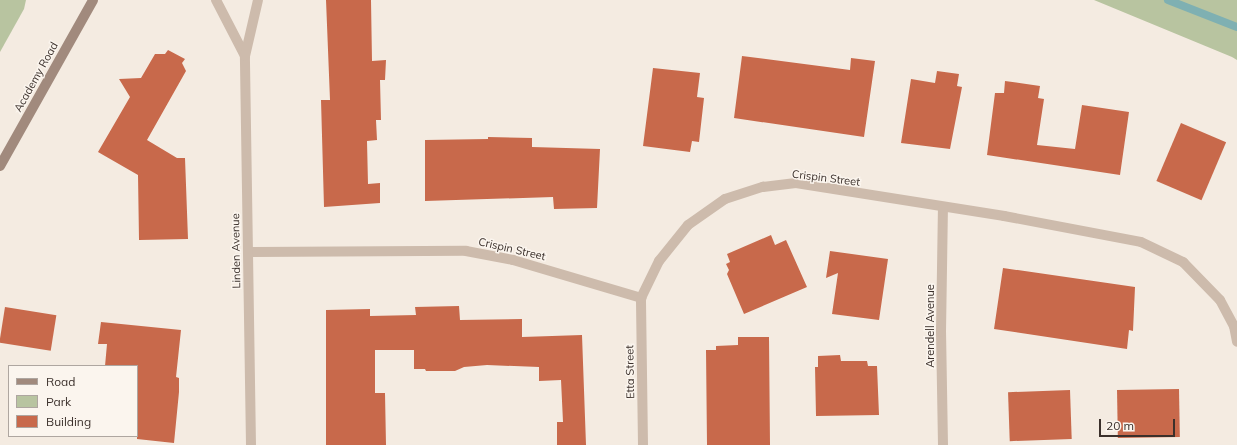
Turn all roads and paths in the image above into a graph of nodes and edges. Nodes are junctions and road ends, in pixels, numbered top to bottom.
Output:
1 (93, 0) edge
2 (216, 0) edge
3 (258, 0) edge
4 (245, 56) junction
5 (0, 166) edge
6 (943, 208) junction
7 (248, 252) junction
8 (641, 298) junction
9 (1237, 342) edge
10 (251, 445) edge
11 (643, 445) edge
12 (943, 445) edge

1 - 5 main road, Academy Road
2 - 4 street, Linden Avenue
3 - 4 street, Linden Avenue
4 - 7 street, Linden Avenue
6 - 8 street, Crispin Street
6 - 9 street, Crispin Street
6 - 12 street, Arendell Avenue
7 - 8 street, Crispin Street
7 - 10 street, Linden Avenue
8 - 11 street, Etta Street

